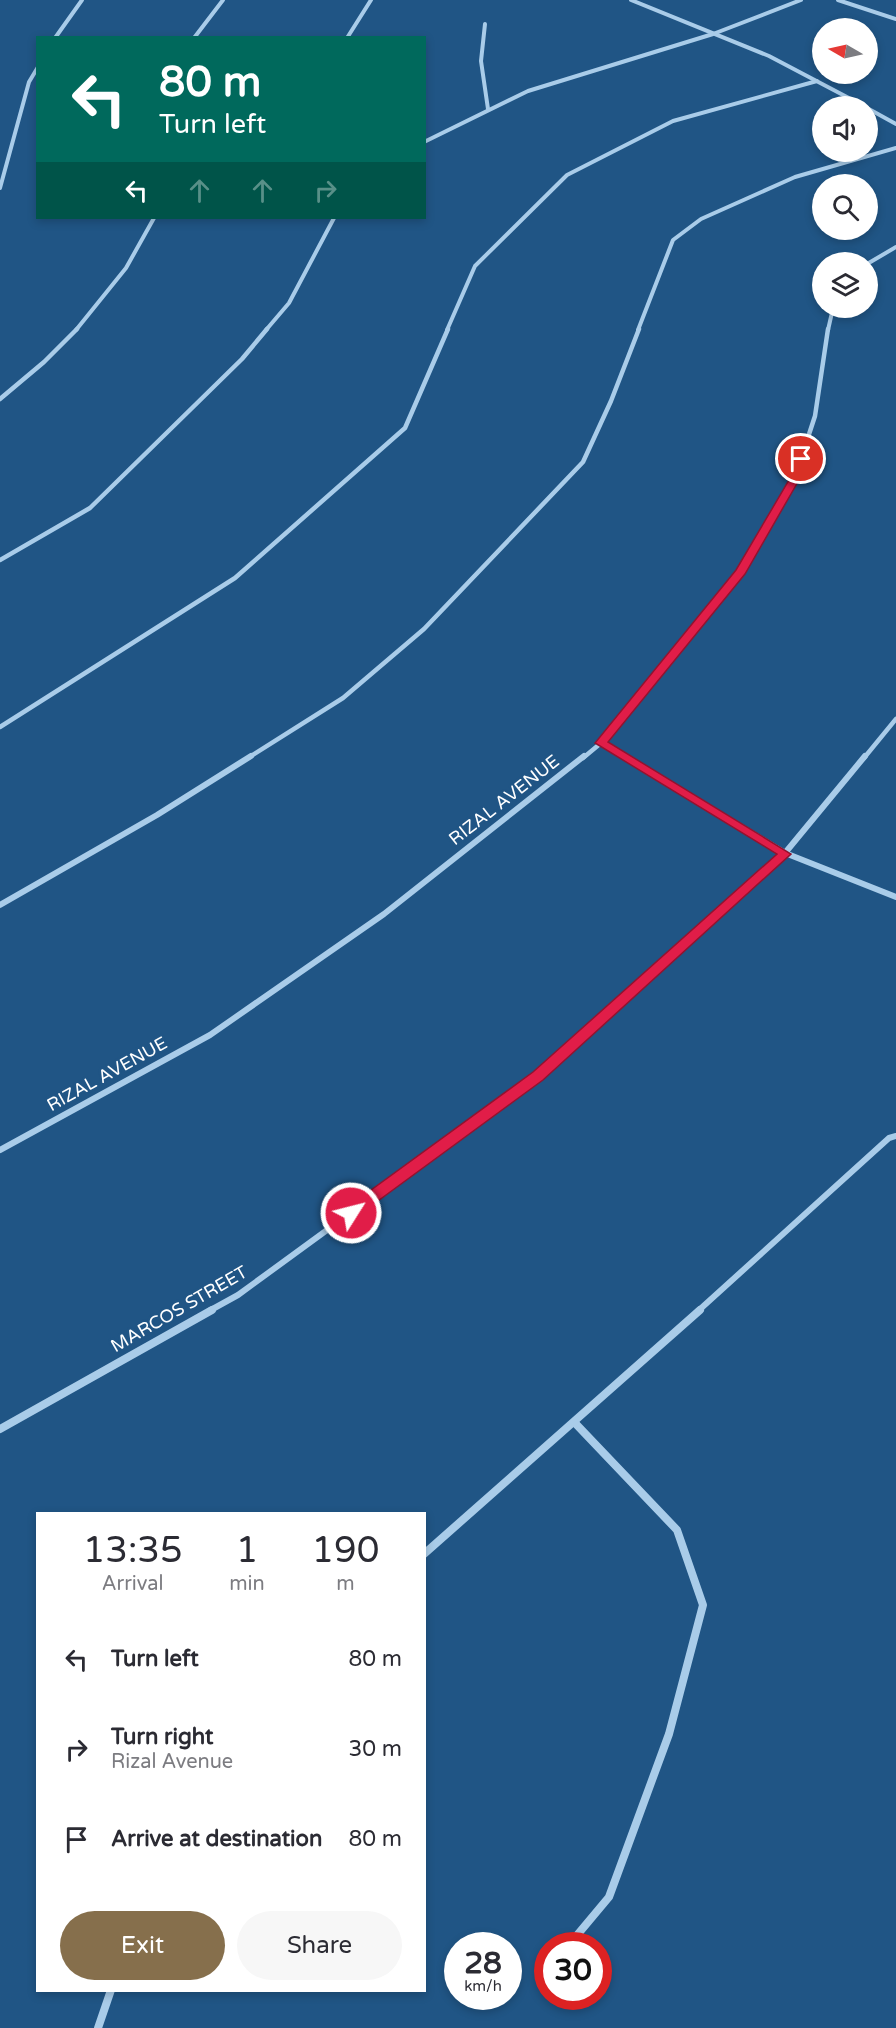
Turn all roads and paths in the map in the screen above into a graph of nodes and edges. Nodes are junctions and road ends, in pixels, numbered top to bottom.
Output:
1 (82, 0) edge
2 (223, 0) edge
3 (371, 0) edge
4 (631, 0) edge
5 (801, 0) edge
6 (838, 0) edge
7 (896, 19) edge
8 (484, 24) dead end
9 (712, 34) junction
10 (56, 36) edge
11 (196, 36) edge
12 (348, 36) edge
13 (36, 70) edge
14 (812, 78) edge
15 (812, 82) edge
16 (823, 84) edge
17 (845, 96) edge
18 (488, 109) junction
19 (878, 114) edge
20 (896, 124) edge
21 (426, 141) edge
22 (896, 148) edge
23 (0, 188) edge
24 (153, 219) edge
25 (333, 219) edge
26 (896, 247) edge
27 (878, 258) edge
28 (831, 318) edge
29 (0, 399) edge
30 (0, 560) edge
31 (896, 719) edge
32 (0, 727) edge
33 (601, 743) junction
34 (785, 854) junction
35 (896, 897) edge
36 (0, 905) edge
37 (896, 1136) edge
38 (0, 1150) edge
39 (575, 1423) junction
40 (0, 1429) edge
41 (426, 1552) edge
42 (580, 1932) edge
43 (110, 1992) edge
44 (98, 2028) edge

1 - 10 street
2 - 11 street
3 - 12 street
4 - 9 street
5 - 9 street
6 - 7 street
8 - 18 street
9 - 14 street
9 - 18 street
13 - 23 street
15 - 32 street
16 - 17 street
18 - 21 street
19 - 20 street
22 - 36 street
24 - 29 street
25 - 30 street
26 - 27 street
28 - 33 street, RIZAL AVENUE
31 - 34 street, MARCOS STREET
33 - 34 street
33 - 38 street, RIZAL AVENUE
34 - 35 street
34 - 40 street, MARCOS STREET
37 - 39 street
39 - 41 street
39 - 42 street
43 - 44 street

